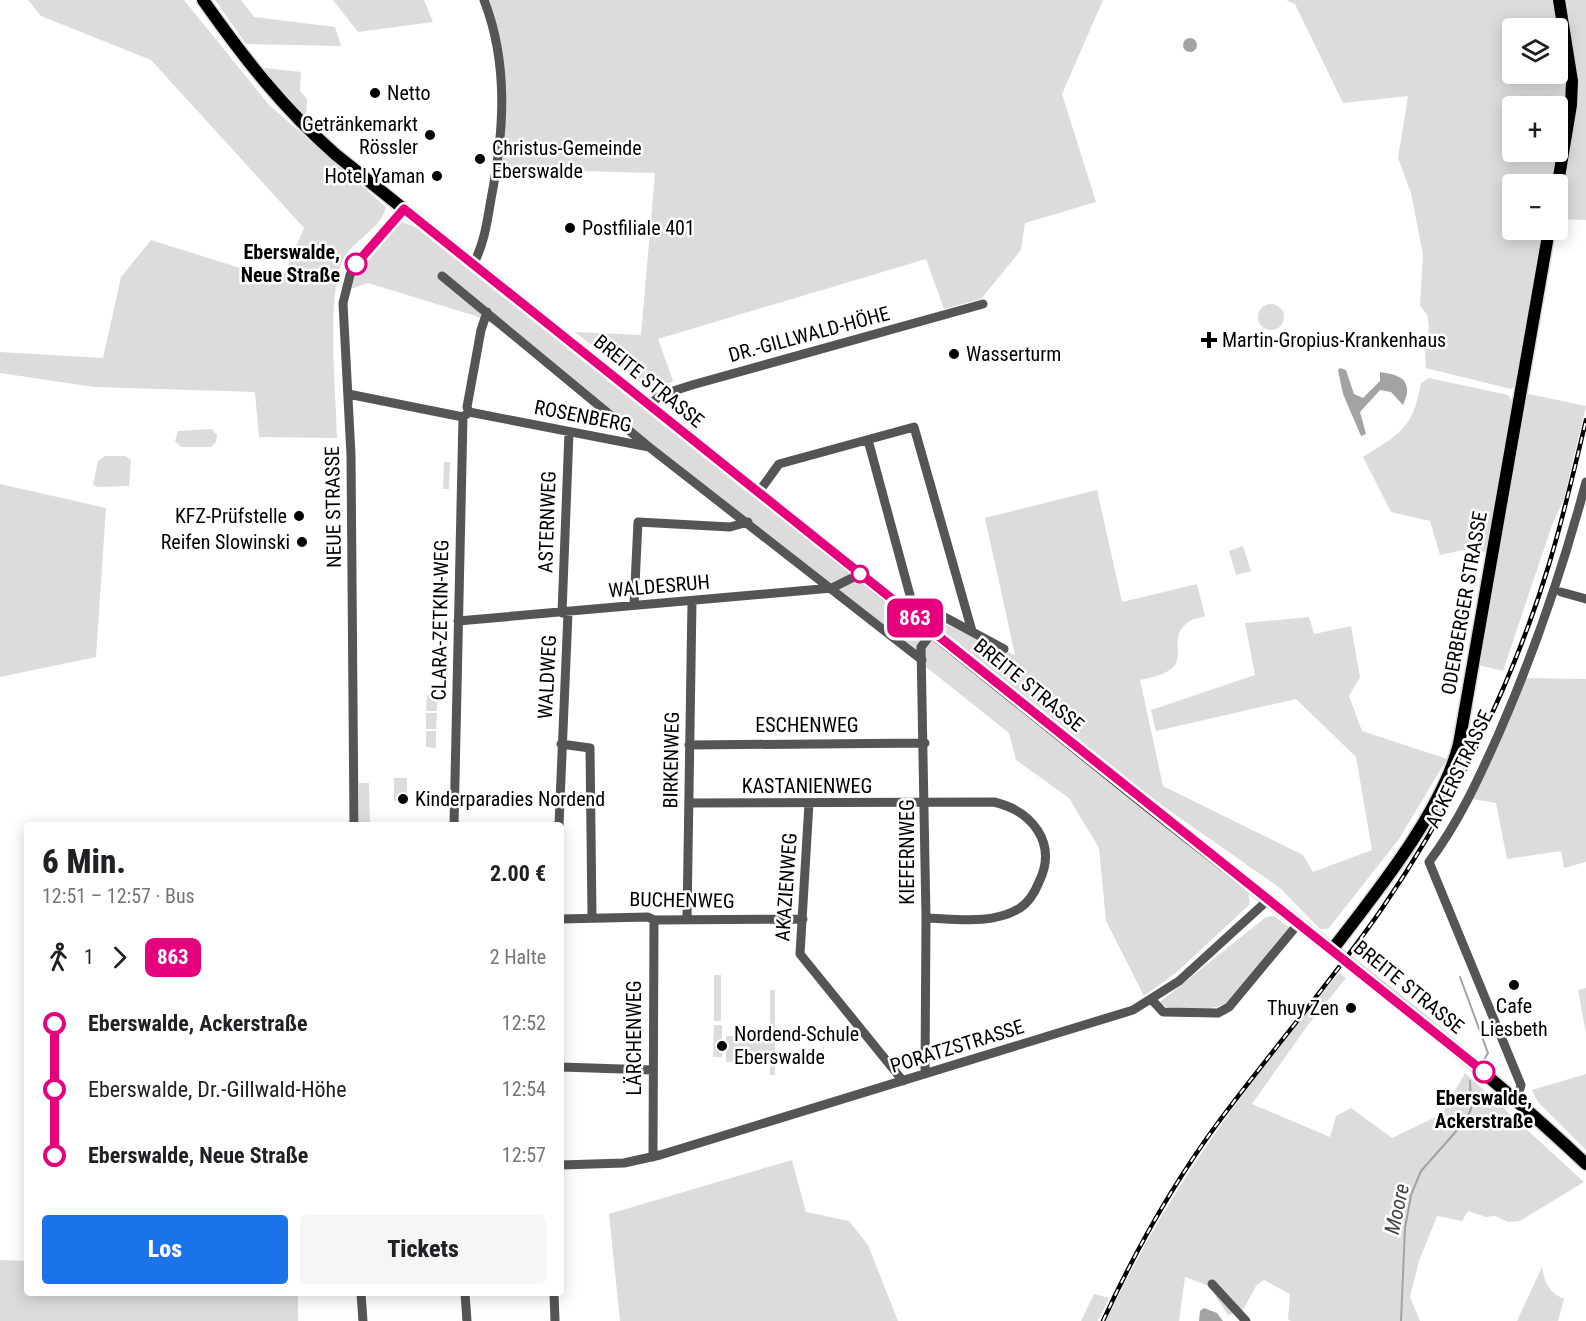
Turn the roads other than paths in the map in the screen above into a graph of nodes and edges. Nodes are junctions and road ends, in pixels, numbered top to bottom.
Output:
1 (203, 0) edge
2 (484, 0) edge
3 (1559, 0) edge
4 (1560, 174) edge
5 (404, 209) junction
6 (1548, 240) edge
7 (473, 265) junction
8 (442, 276) dead end
9 (984, 304) dead end
10 (487, 312) junction
11 (348, 394) junction
12 (648, 406) junction
13 (466, 414) junction
14 (569, 432) junction
15 (868, 440) junction
16 (649, 447) junction
17 (1586, 482) edge
18 (758, 493) junction
19 (748, 522) junction
20 (860, 574) junction
21 (832, 588) junction
22 (1560, 592) dead end
23 (1586, 599) edge
24 (692, 601) junction
25 (634, 605) junction
26 (565, 613) junction
27 (912, 613) junction
28 (458, 621) junction
29 (972, 631) junction
30 (932, 633) junction
31 (1004, 649) dead end
32 (922, 660) junction
33 (925, 742) junction
34 (561, 744) junction
35 (689, 745) junction
36 (925, 802) junction
37 (689, 803) junction
38 (809, 803) junction
39 (354, 822) edge
40 (454, 822) edge
41 (559, 822) edge
42 (1268, 900) junction
43 (592, 916) junction
44 (926, 918) junction
45 (564, 919) edge
46 (687, 919) junction
47 (654, 920) junction
48 (803, 920) junction
49 (1298, 924) junction
50 (1332, 950) junction
51 (1152, 1000) junction
52 (564, 1067) edge
53 (652, 1070) junction
54 (925, 1074) junction
55 (903, 1081) junction
56 (1517, 1100) junction
57 (653, 1157) junction
58 (1586, 1164) edge
59 (564, 1165) edge
60 (1212, 1284) dead end
61 (362, 1296) edge
62 (465, 1296) edge
63 (554, 1296) edge
64 (363, 1321) edge
65 (467, 1321) edge
66 (555, 1321) edge
67 (1246, 1321) edge

1 - 5 main road, BREITE STRASSE
2 - 7 street
3 - 4 main road
5 - 7 main road, BREITE STRASSE
5 - 11 street, NEUE STRASSE
6 - 50 main road, ODERBERGER STRASSE
7 - 12 main road, BREITE STRASSE
8 - 10 street
9 - 12 street, DR.-GILLWALD-HÖHE
10 - 13 street, CLARA-ZETKIN-WEG
10 - 16 street
11 - 13 street, ROSENBERG
11 - 39 street, NEUE STRASSE
12 - 18 main road, BREITE STRASSE
13 - 14 street, ROSENBERG
13 - 28 street, CLARA-ZETKIN-WEG
14 - 16 street, ROSENBERG
14 - 26 street, ASTERNWEG
15 - 18 street
15 - 27 street
15 - 29 street
16 - 19 street, ROSENBERG
17 - 56 street, ACKERSTRASSE
18 - 20 main road, BREITE STRASSE
19 - 21 street, ROSENBERG
19 - 25 street
20 - 21 street, WALDESRUH
20 - 27 main road, BREITE STRASSE
21 - 24 street, WALDESRUH
21 - 32 street, ROSENBERG
22 - 23 street
24 - 25 street, WALDESRUH
24 - 35 street, BIRKENWEG
25 - 26 street, WALDESRUH
26 - 28 street, WALDESRUH
26 - 34 street, WALDWEG
27 - 29 street
27 - 30 main road, BREITE STRASSE
28 - 40 street, CLARA-ZETKIN-WEG
29 - 31 street
30 - 32 street, KIEFERNWEG
30 - 42 main road, BREITE STRASSE
32 - 33 street, KIEFERNWEG
33 - 35 street, ESCHENWEG
33 - 36 street, KIEFERNWEG
34 - 41 street, WALDWEG
34 - 43 street, WALDWEG
35 - 37 street, BIRKENWEG
36 - 38 street, KASTANIENWEG
36 - 44 street, KIEFERNWEG
36 - 44 street
37 - 38 street, KASTANIENWEG
37 - 46 street, BIRKENWEG
38 - 48 street, AKAZIENWEG
42 - 49 main road, BREITE STRASSE
42 - 51 street, PORATZSTRASSE
43 - 45 street, BUCHENWEG
43 - 47 street, BUCHENWEG
44 - 54 street, KIEFERNWEG
46 - 47 street, BUCHENWEG
46 - 48 street, BUCHENWEG
47 - 53 street, LÄRCHENWEG
48 - 55 street, AKAZIENWEG
49 - 50 main road, BREITE STRASSE
49 - 51 street
50 - 56 main road, BREITE STRASSE
51 - 54 street, PORATZSTRASSE
52 - 53 street
53 - 57 street, LÄRCHENWEG
54 - 55 street, PORATZSTRASSE
55 - 57 street, PORATZSTRASSE
56 - 58 main road, BREITE STRASSE
57 - 59 street, PORATZSTRASSE
60 - 67 street
61 - 64 street
62 - 65 street
63 - 66 street

